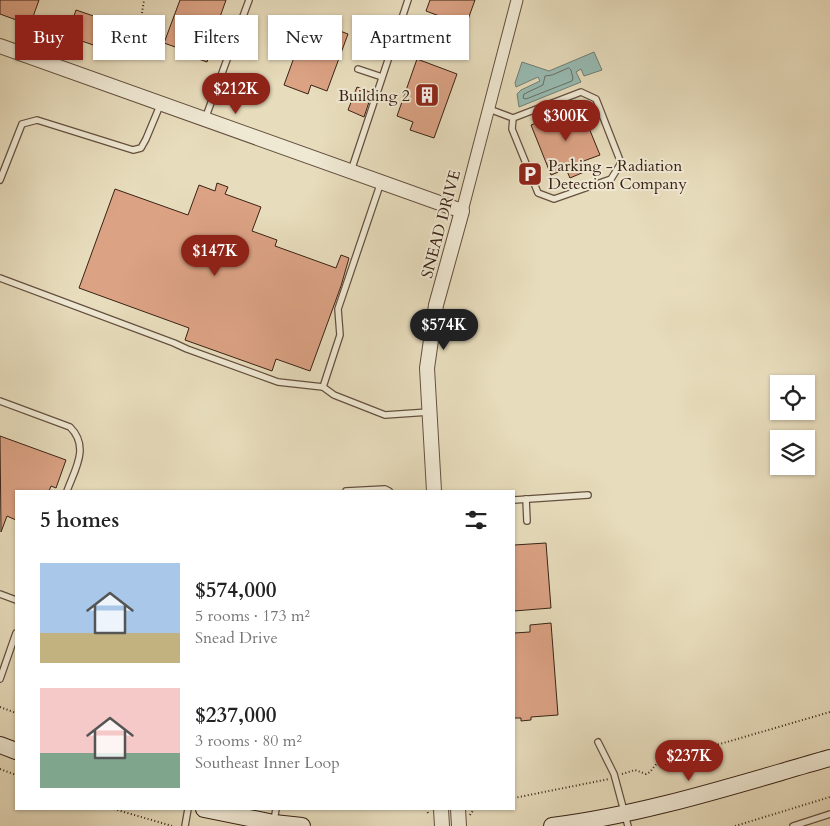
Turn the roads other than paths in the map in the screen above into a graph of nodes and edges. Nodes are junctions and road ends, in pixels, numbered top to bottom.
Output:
1 (250, 0) edge
2 (408, 0) edge
3 (517, 0) edge
4 (0, 46) edge
5 (42, 61) joint
6 (358, 69) dead end
7 (382, 77) junction
8 (161, 103) junction
9 (489, 109) junction
10 (514, 118) junction
11 (205, 119) junction
12 (351, 171) junction
13 (0, 180) edge
14 (381, 182) junction
15 (462, 211) junction
16 (0, 278) edge
17 (323, 387) junction
18 (0, 401) edge
19 (429, 412) junction
20 (67, 490) edge
21 (366, 490) edge
22 (387, 490) edge
23 (434, 490) edge
24 (588, 495) dead end
25 (526, 499) junction
26 (515, 500) edge
27 (527, 521) dead end
28 (0, 594) edge
29 (15, 600) edge
30 (15, 636) edge
31 (0, 679) edge
32 (598, 742) dead end
33 (0, 745) edge
34 (15, 751) edge
35 (830, 758) edge
36 (188, 810) edge
37 (214, 810) edge
38 (435, 812) edge
39 (464, 812) edge
40 (830, 814) edge
41 (275, 816) edge
42 (627, 820) edge
43 (185, 826) edge
44 (302, 826) edge
45 (442, 826) edge
46 (459, 826) edge
47 (552, 826) edge
48 (793, 826) edge

1 - 11 lane
2 - 7 lane
3 - 9 street, SNEAD DRIVE
4 - 5 street
5 - 8 street
6 - 7 lane
7 - 12 lane
8 - 11 street
8 - 13 lane
9 - 10 lane
9 - 15 street, SNEAD DRIVE
10 - 10 lane
11 - 12 street
12 - 14 street
14 - 15 street
14 - 17 lane
15 - 19 street, SNEAD DRIVE
16 - 17 lane
17 - 19 lane
18 - 20 lane
19 - 23 street, SNEAD DRIVE
21 - 22 lane
24 - 25 lane
25 - 26 lane
25 - 27 lane
28 - 29 lane
30 - 31 lane
32 - 42 lane
33 - 34 main road
35 - 42 main road
36 - 43 lane
37 - 41 main road
38 - 45 street
39 - 46 street
40 - 48 lane
41 - 44 main road
42 - 47 main road

